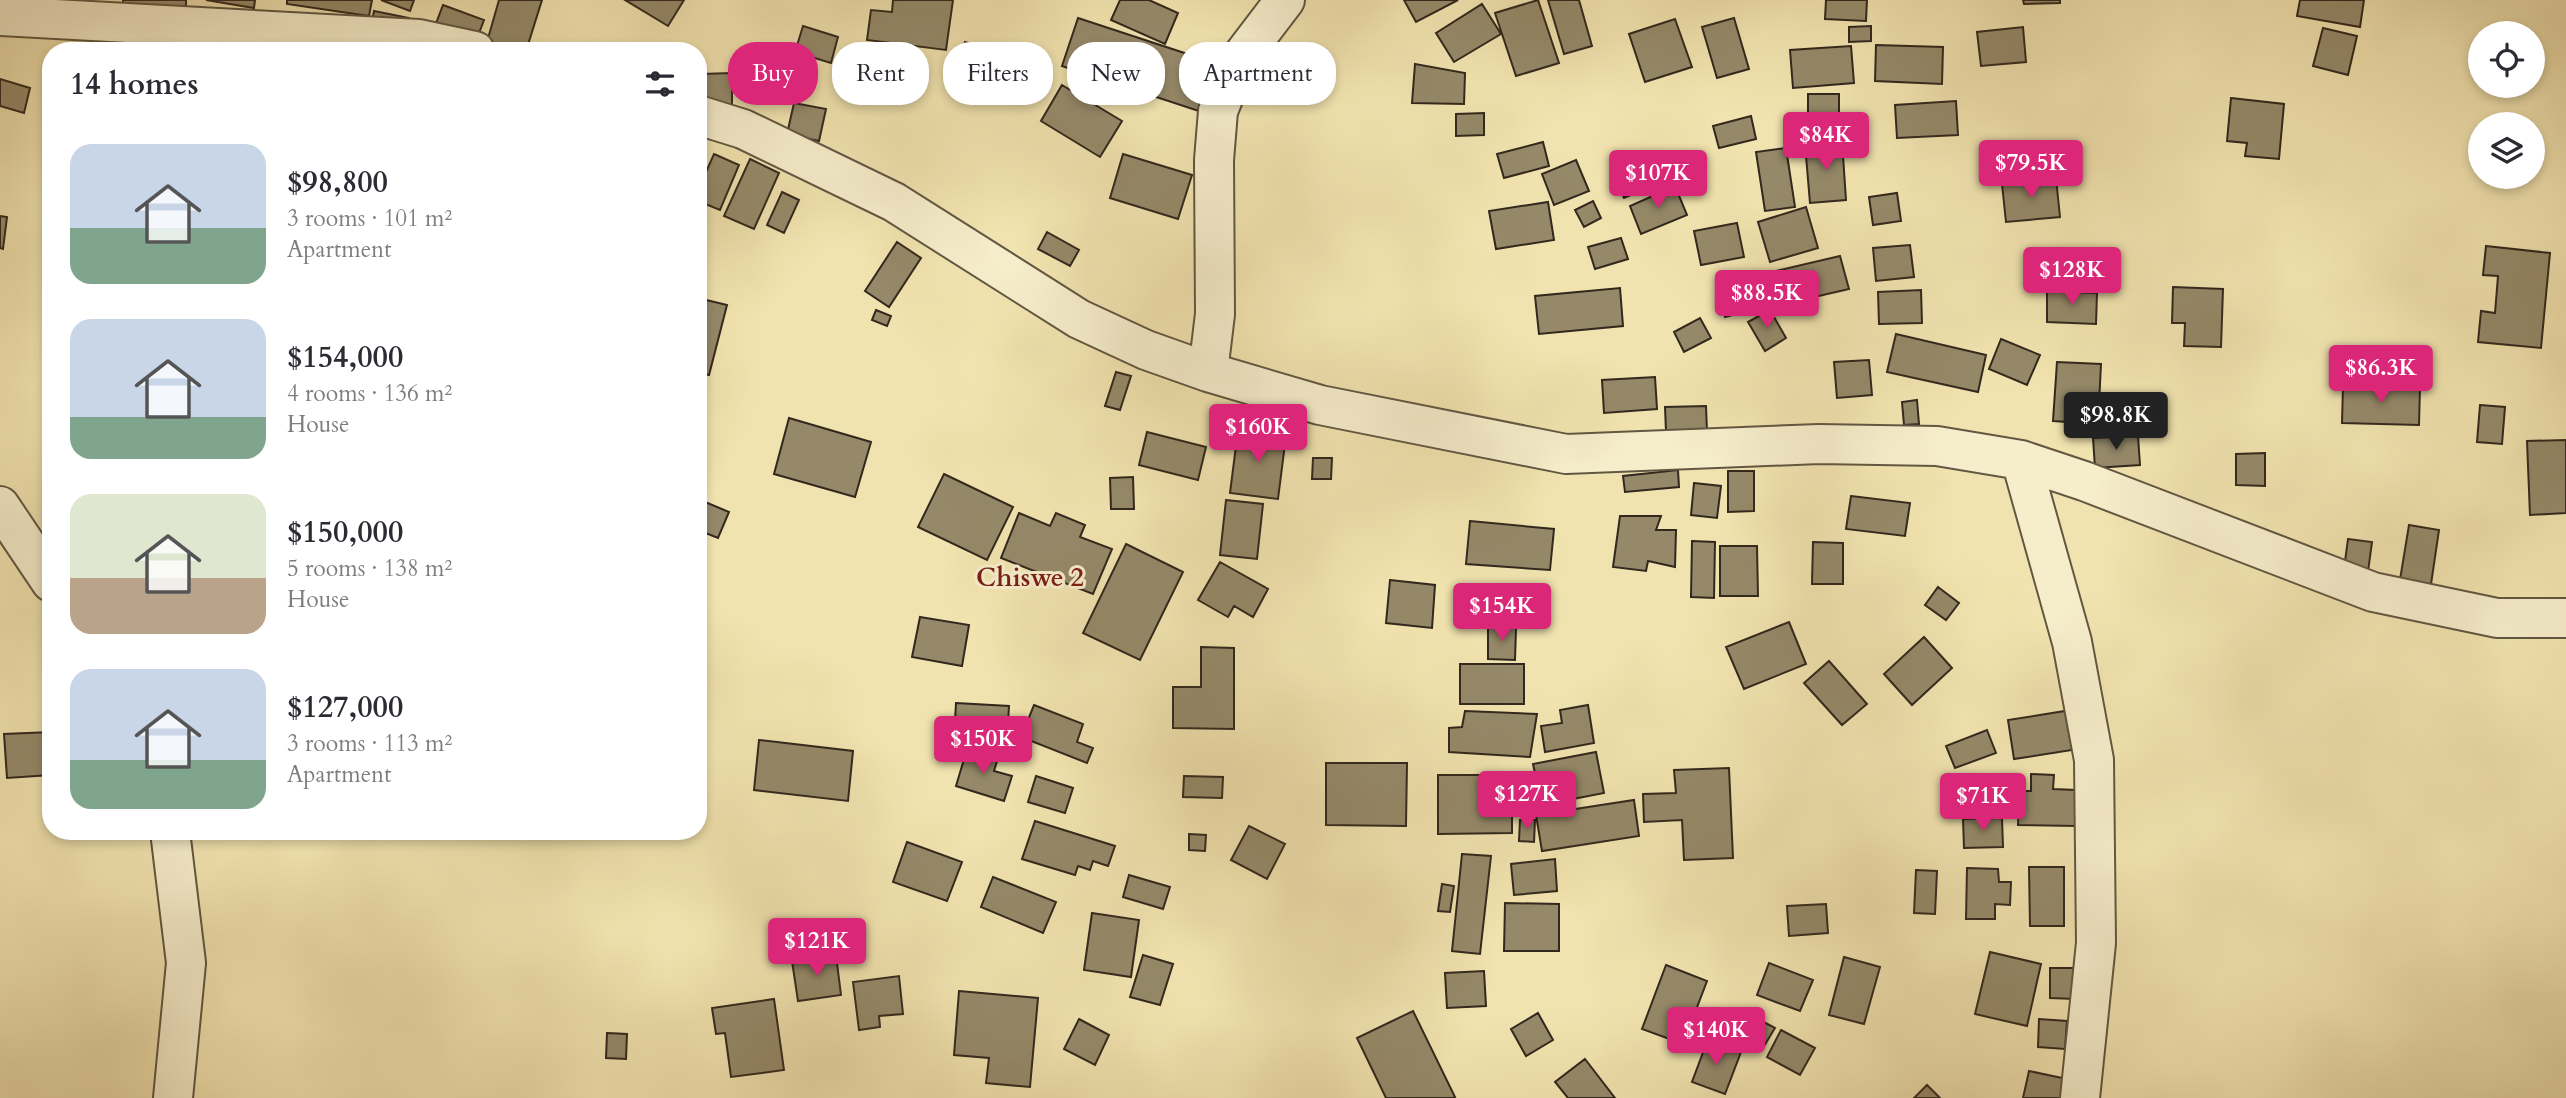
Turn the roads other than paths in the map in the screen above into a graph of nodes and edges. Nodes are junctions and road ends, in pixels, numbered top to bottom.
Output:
1 (1285, 0) edge
2 (0, 16) edge
3 (433, 42) edge
4 (707, 119) edge
5 (1208, 372) junction
6 (2021, 460) junction
7 (0, 506) edge
8 (42, 569) edge
9 (2566, 618) edge
10 (171, 840) edge
11 (173, 1098) edge
12 (2080, 1098) edge

1 - 5 street
2 - 3 street
4 - 5 street
5 - 6 street
6 - 9 street
6 - 12 street
7 - 8 street
10 - 11 street

